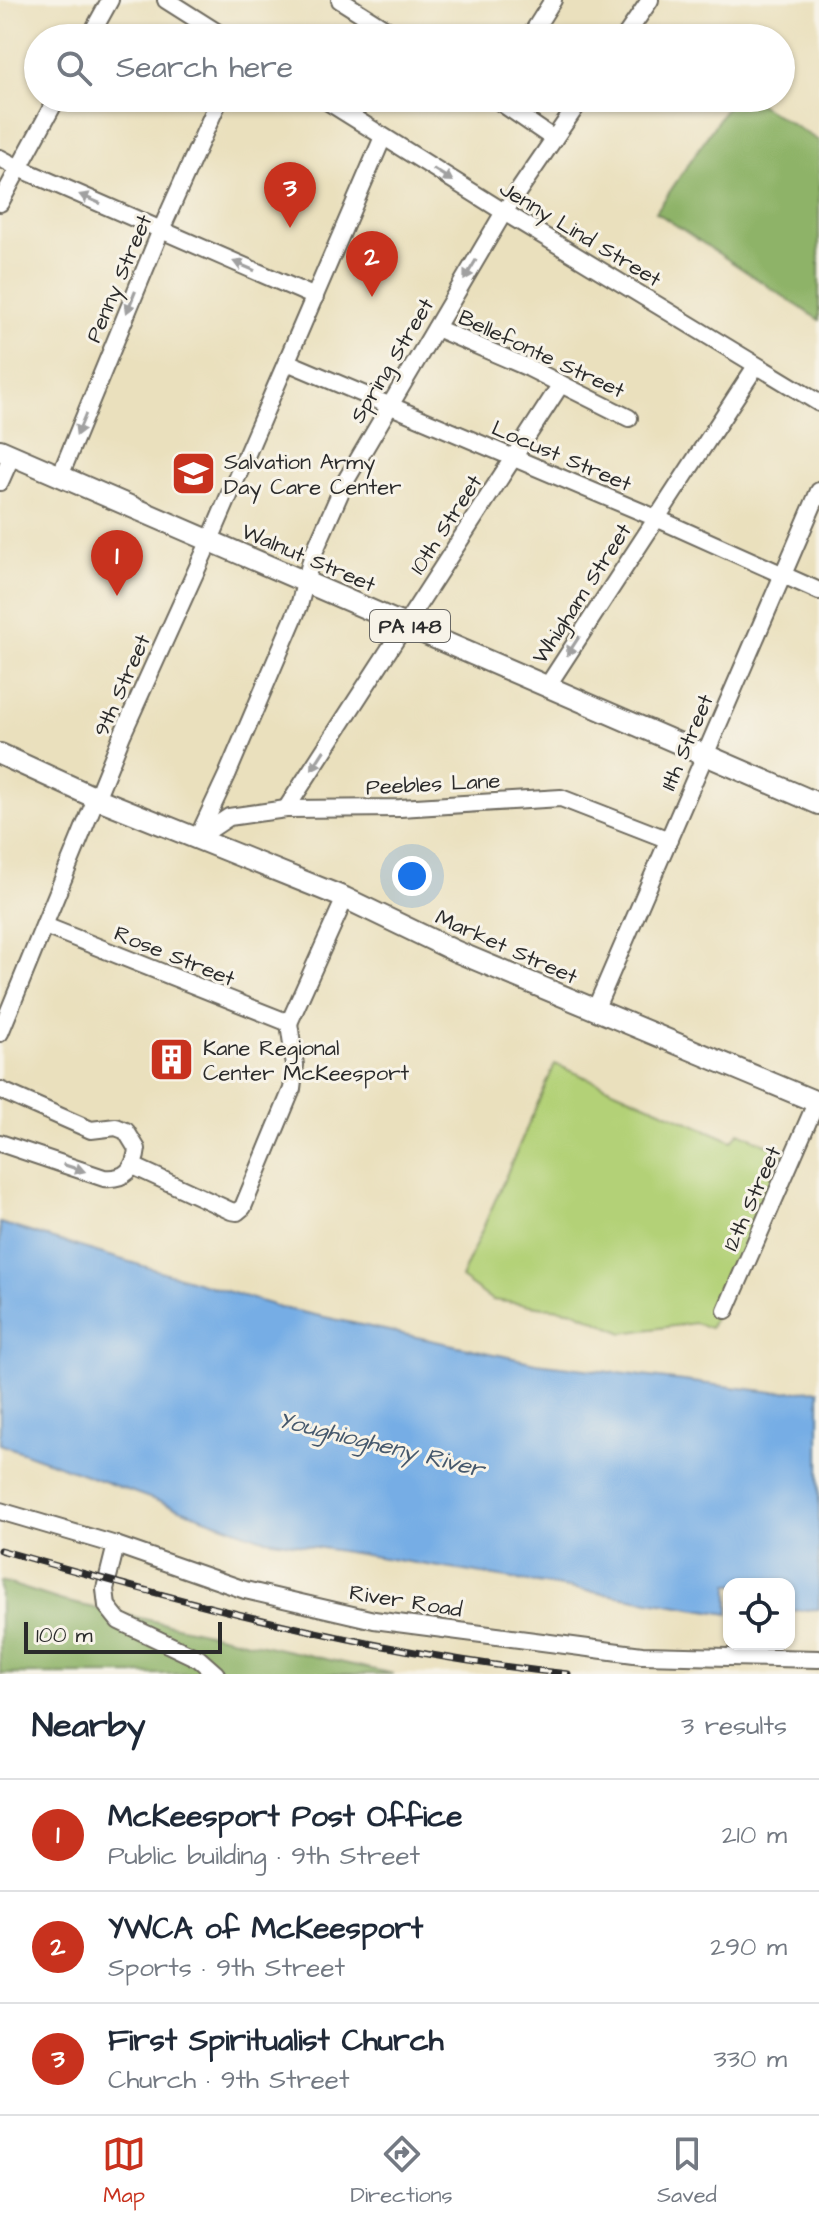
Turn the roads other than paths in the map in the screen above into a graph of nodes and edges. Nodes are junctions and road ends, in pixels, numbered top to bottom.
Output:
1 (110, 0) edge
2 (166, 0) edge
3 (340, 0) edge
4 (553, 0) edge
5 (650, 0) edge
6 (97, 24) edge
7 (204, 24) edge
8 (378, 24) edge
9 (538, 24) edge
10 (634, 24) edge
11 (49, 112) edge
12 (214, 112) edge
13 (344, 112) edge
14 (514, 112) edge
15 (572, 112) edge
16 (383, 137) junction
17 (554, 139) junction
18 (0, 158) edge
19 (19, 168) junction
20 (0, 203) edge
21 (504, 212) junction
22 (161, 230) junction
23 (315, 297) junction
24 (436, 328) junction
25 (287, 362) junction
26 (756, 366) junction
27 (561, 384) junction
28 (819, 403) edge
29 (390, 405) junction
30 (629, 418) dead end
31 (6, 452) edge
32 (513, 459) junction
33 (60, 476) junction
34 (0, 482) edge
35 (819, 491) edge
36 (656, 518) junction
37 (210, 540) junction
38 (782, 575) junction
39 (305, 580) junction
40 (819, 591) edge
41 (406, 625) junction
42 (548, 685) junction
43 (704, 753) junction
44 (0, 754) edge
45 (96, 798) junction
46 (819, 804) edge
47 (286, 809) junction
48 (198, 837) junction
49 (669, 840) junction
50 (345, 898) junction
51 (45, 926) junction
52 (595, 1010) junction
53 (289, 1023) junction
54 (0, 1033) edge
55 (0, 1090) edge
56 (818, 1103) edge
57 (0, 1143) edge
58 (133, 1166) junction
59 (726, 1310) dead end
60 (0, 1511) edge
61 (116, 1545) junction
62 (819, 1659) edge
63 (216, 1674) edge

1 - 6 street
2 - 7 street
3 - 8 street
4 - 9 street
5 - 10 street
11 - 19 street
12 - 22 street, Penny Street
13 - 16 street, Jenny Lind Street
14 - 17 street
15 - 17 street, Spring Street
16 -> 21 street, Jenny Lind Street
16 - 23 street, 9th Street
17 - 21 street, Spring Street
18 - 19 street
19 - 20 street
22 -> 19 street
21 -> 24 street, Spring Street
21 - 26 street, Jenny Lind Street
23 -> 22 street
22 -> 33 street, Penny Street
23 - 25 street, 9th Street
24 - 27 street, Bellefonte Street
24 - 29 street, Spring Street
25 - 29 street, Locust Street
25 - 37 street, 9th Street
26 - 28 street, Jenny Lind Street
26 - 36 street, Whigham Street
27 - 30 street, Bellefonte Street
27 - 32 street, 10th Street
29 - 32 street, Locust Street
29 - 39 street, Spring Street
31 - 33 main road, Walnut Street / PA 148
31 - 34 street
32 - 36 street, Locust Street
32 - 41 street, 10th Street
33 - 37 main road, Walnut Street / PA 148
35 - 38 street, 11th Street
36 - 38 street, Locust Street
36 -> 42 street, Whigham Street
37 - 39 main road, Walnut Street / PA 148
37 - 45 street, 9th Street
38 - 40 street, Locust Street
38 - 43 street, 11th Street
39 - 41 main road, Walnut Street / PA 148
39 - 48 street, Spring Street
41 - 42 main road, Walnut Street / PA 148
41 -> 47 street, 10th Street
42 - 43 main road, Walnut Street / PA 148
43 - 46 main road, Walnut Street / PA 148
43 - 49 street, 11th Street
44 - 45 main road, Market Street
45 - 48 main road, Market Street
45 - 51 street, 9th Street
47 - 48 street, Peebles Lane
47 - 49 street, Peebles Lane
48 - 50 main road, Market Street
49 - 52 street, 11th Street
50 - 52 main road, Market Street
50 - 53 street
51 - 53 street, Rose Street
51 - 54 street, 9th Street
52 - 56 main road, Market Street
53 - 58 street
55 - 58 street
56 - 59 street, 12th Street
57 -> 58 street
60 - 61 street, River Road
61 - 62 street, River Road
61 - 63 street

